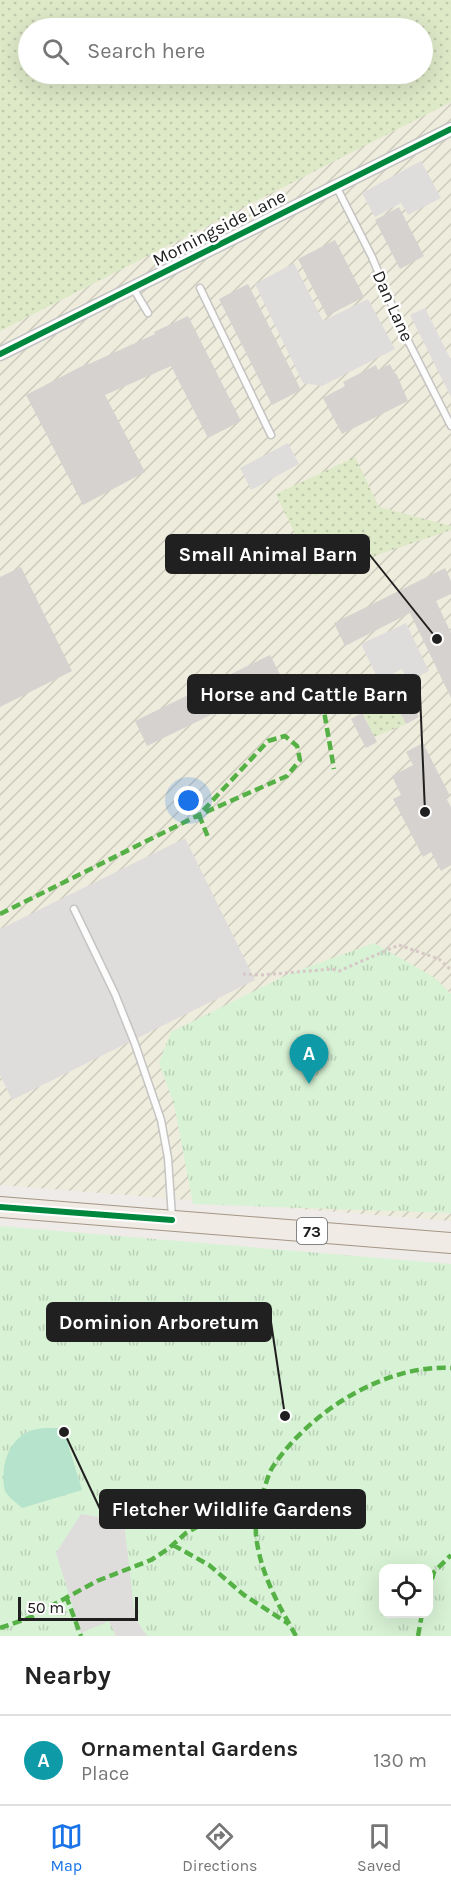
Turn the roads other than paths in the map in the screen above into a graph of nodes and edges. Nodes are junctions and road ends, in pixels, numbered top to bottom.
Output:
1 (451, 129) edge
2 (336, 186) junction
3 (133, 288) junction
4 (200, 288) dead end
5 (148, 313) dead end
6 (0, 354) edge
7 (451, 426) edge
8 (271, 435) dead end
9 (74, 909) dead end
10 (0, 1207) edge
11 (172, 1220) junction
12 (451, 1243) edge

1 - 2 street, Morningside Lane
2 - 3 street, Morningside Lane
2 - 7 lane, Dan Lane
3 - 5 lane
3 - 6 street, Morningside Lane
4 - 8 lane
9 - 11 lane
10 - 11 main road, 73
11 - 12 main road, 73

